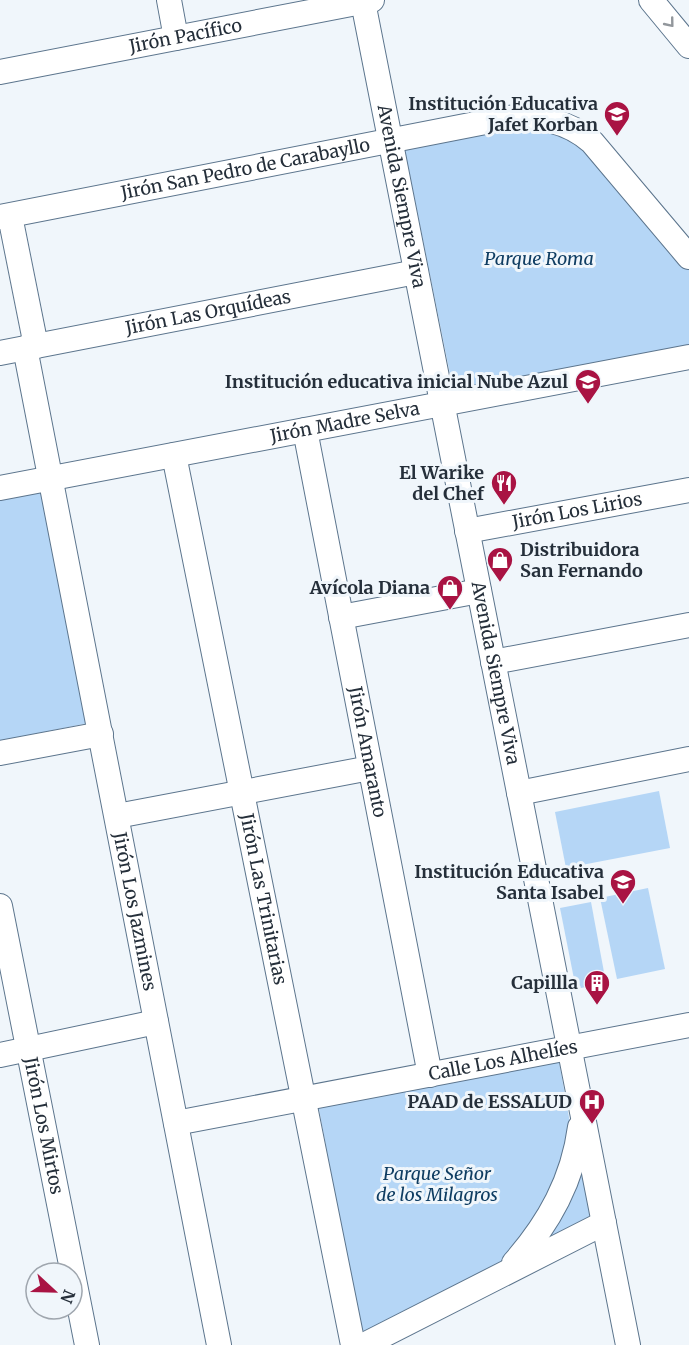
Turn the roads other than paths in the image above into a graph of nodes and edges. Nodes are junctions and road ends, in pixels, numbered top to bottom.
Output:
1 (169, 0) edge
2 (651, 0) edge
3 (367, 1) edge
4 (176, 38) junction
5 (689, 46) edge
6 (0, 72) edge
7 (390, 140) junction
8 (5, 217) edge
9 (689, 257) edge
10 (416, 272) junction
11 (30, 347) junction
12 (0, 353) edge
13 (689, 357) edge
14 (442, 404) junction
15 (305, 430) junction
16 (174, 455) junction
17 (51, 478) junction
18 (0, 488) edge
19 (689, 490) edge
20 (467, 531) junction
21 (479, 591) junction
22 (341, 617) junction
23 (689, 626) edge
24 (493, 662) junction
25 (101, 734) junction
26 (0, 753) edge
27 (689, 759) edge
28 (370, 768) junction
29 (242, 792) junction
30 (519, 793) junction
31 (117, 816) junction
32 (0, 906) edge
33 (156, 1023) junction
34 (689, 1025) edge
35 (569, 1048) junction
36 (28, 1049) junction
37 (0, 1055) edge
38 (430, 1075) junction
39 (303, 1099) junction
40 (582, 1113) junction
41 (176, 1123) junction
42 (604, 1223) junction
43 (506, 1272) junction
44 (87, 1345) edge
45 (219, 1345) edge
46 (353, 1345) edge
47 (364, 1345) edge
48 (628, 1345) edge

1 - 4 street
2 -> 5 street
3 - 4 street, Jirón Pacífico
3 - 7 street, Avenida Siempre Viva
4 - 6 street, Jirón Pacífico
7 - 8 street, Jirón San Pedro de Carabayllo
7 - 9 street, Jirón San Pedro de Carabayllo
7 - 10 street, Avenida Siempre Viva
8 - 11 street, Jirón Los Jazmines
10 - 11 street, Jirón Las Orquídeas
10 - 14 street, Avenida Siempre Viva
11 - 12 street, Jirón Las Orquídeas
11 - 17 street, Jirón Los Jazmines
13 - 14 street, Jirón Madre Selva
14 - 15 street, Jirón Madre Selva
14 - 20 street, Avenida Siempre Viva
15 - 16 street, Jirón Madre Selva
15 - 22 street, Jirón Amaranto
16 - 17 street, Jirón Madre Selva
16 - 29 street, Jirón Las Trinitarias
17 - 18 street, Jirón Madre Selva
17 - 25 street, Jirón Los Jazmines
19 - 20 street, Jirón Los Lirios
20 - 21 street, Avenida Siempre Viva
21 - 22 street
21 - 24 street, Avenida Siempre Viva
22 - 28 street, Jirón Amaranto
23 - 24 street
24 - 30 street, Avenida Siempre Viva
25 - 26 street
25 - 31 street, Jirón Los Jazmines
27 - 30 street
28 - 29 street
28 - 38 street, Jirón Amaranto
29 - 31 street
29 - 39 street, Jirón Las Trinitarias
30 - 35 street, Avenida Siempre Viva
31 - 33 street, Jirón Los Jazmines
32 - 36 street, Jirón Los Mirtos
33 - 36 street
33 - 41 street, Jirón Los Jazmines
34 - 35 street, Calle Los Alhelíes
35 - 38 street, Calle Los Alhelíes
35 - 40 street, Avenida Siempre Viva
36 - 37 street
36 - 44 street, Jirón Los Mirtos
38 - 39 street, Calle Los Alhelíes
39 - 41 street, Calle Los Alhelíes
39 - 46 street, Jirón Las Trinitarias
40 - 42 street, Avenida Siempre Viva
40 - 43 street
41 - 45 street, Jirón Los Jazmines
42 - 43 street
42 - 48 street, Avenida Siempre Viva
43 - 47 street

